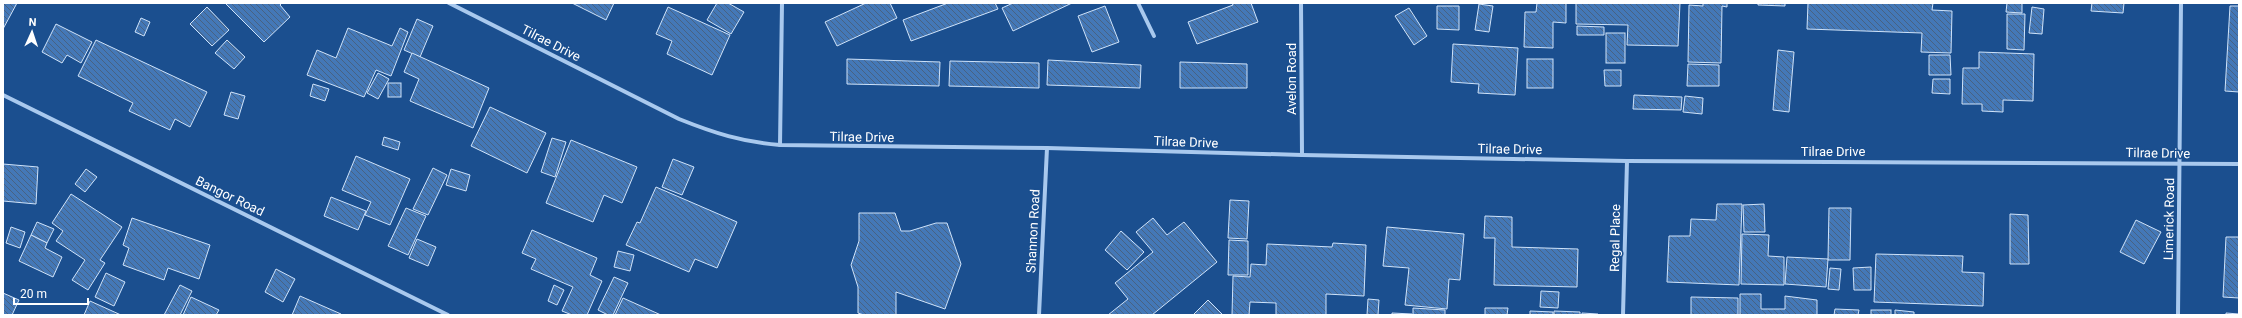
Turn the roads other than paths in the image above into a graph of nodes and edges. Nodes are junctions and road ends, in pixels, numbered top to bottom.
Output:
1 (449, 3) edge
2 (782, 3) edge
3 (1138, 3) edge
4 (1301, 3) edge
5 (2181, 3) edge
6 (1154, 36) dead end
7 (3, 95) edge
8 (780, 145) junction
9 (1047, 148) junction
10 (1302, 155) junction
11 (1627, 161) junction
12 (2180, 163) junction
13 (2239, 164) edge
14 (448, 315) edge
15 (1039, 315) edge
16 (1623, 315) edge
17 (2178, 315) edge

1 - 8 street, Tilrae Drive
2 - 8 street
3 - 6 street
4 - 10 street, Avelon Road
5 - 12 street, Limerick Road
7 - 14 street, Bangor Road
8 - 9 street, Tilrae Drive
9 - 10 street, Tilrae Drive
9 - 15 street, Shannon Road
10 - 11 street, Tilrae Drive
11 - 12 street, Tilrae Drive
11 - 16 street, Regal Place
12 - 13 street, Tilrae Drive
12 - 17 street, Limerick Road

